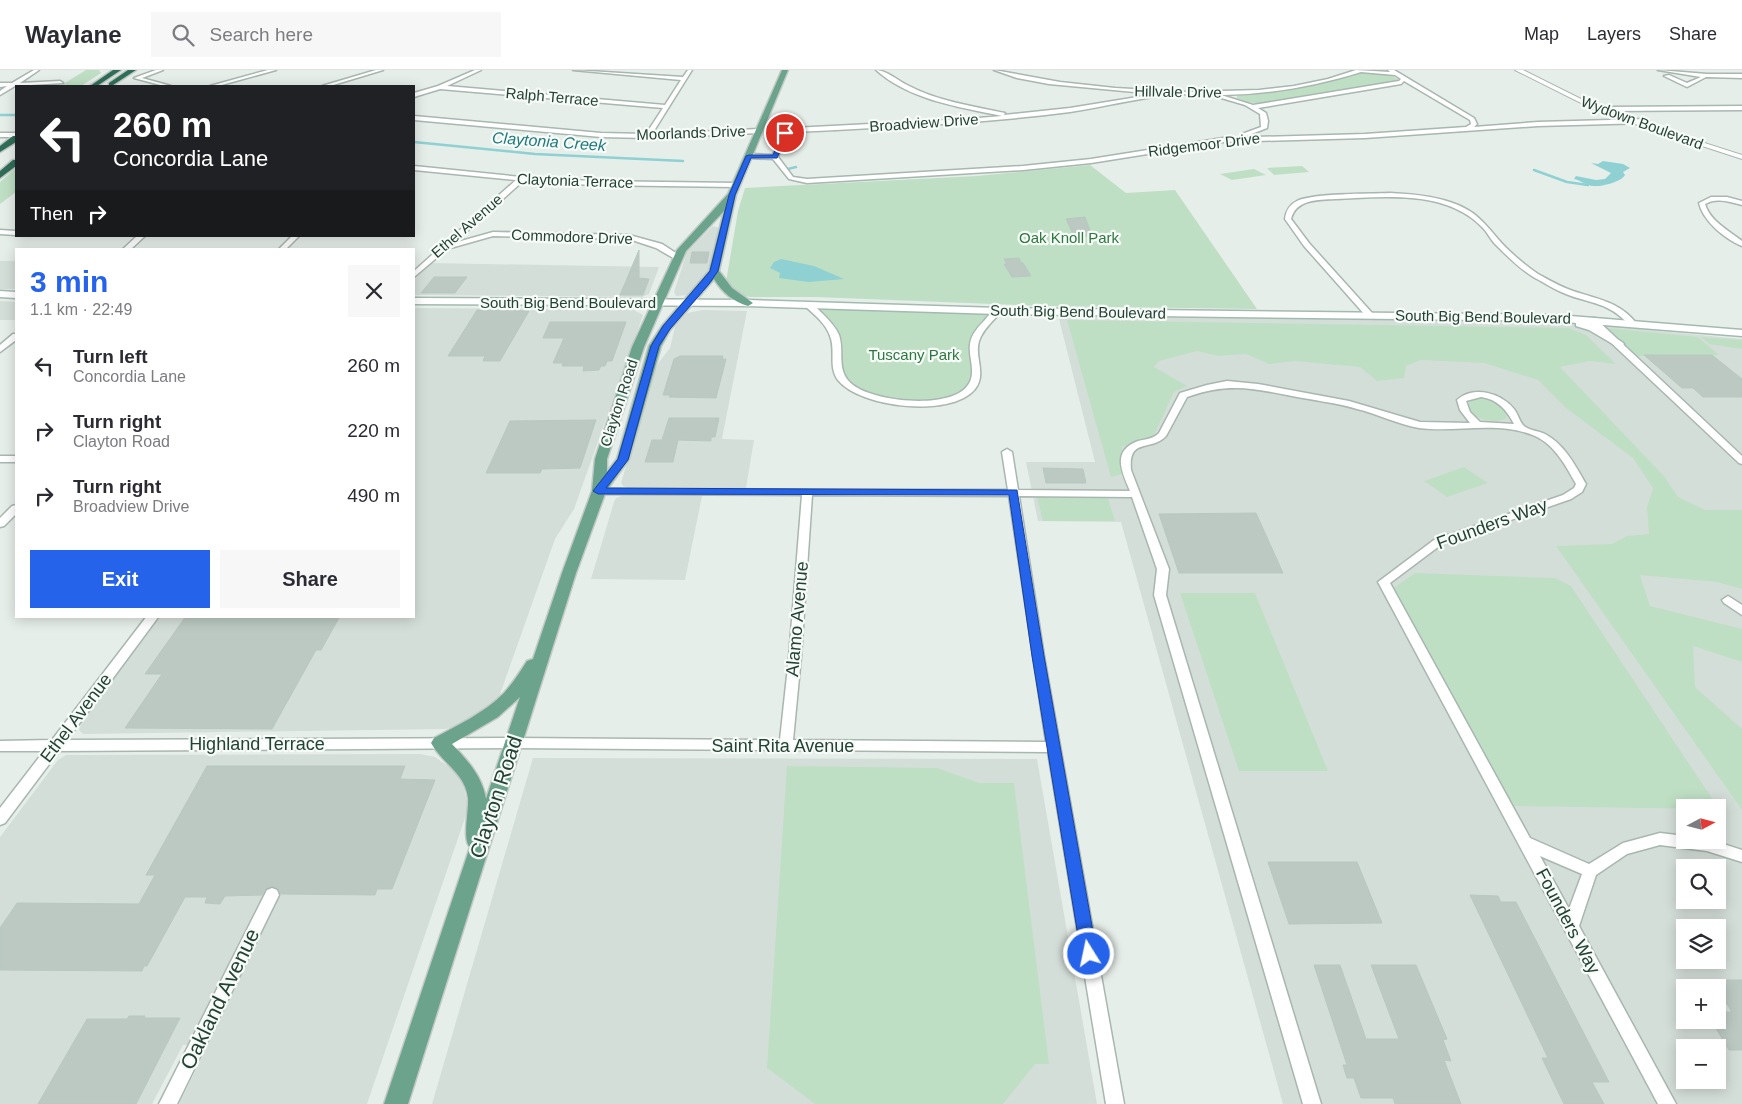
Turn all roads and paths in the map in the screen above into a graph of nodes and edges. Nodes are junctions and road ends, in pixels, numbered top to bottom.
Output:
1 (37, 70) edge
2 (118, 70) edge
3 (133, 70) edge
4 (161, 70) edge
5 (274, 70) edge
6 (381, 70) edge
7 (479, 70) edge
8 (575, 70) edge
9 (690, 70) edge
10 (785, 70) edge
11 (878, 70) edge
12 (996, 70) edge
13 (1360, 70) edge
14 (1518, 70) edge
15 (1530, 70) edge
16 (1654, 70) edge
17 (1660, 70) edge
18 (1392, 72) edge
19 (1707, 76) junction
20 (1742, 76) edge
21 (684, 79) junction
22 (1403, 79) junction
23 (60, 83) dead end
24 (15, 84) junction
25 (0, 85) edge
26 (95, 85) edge
27 (110, 85) edge
28 (164, 85) edge
29 (217, 85) edge
30 (328, 85) edge
31 (1389, 85) junction
32 (440, 87) junction
33 (1103, 89) junction
34 (1419, 89) junction
35 (1239, 92) junction
36 (0, 93) edge
37 (1168, 94) junction
38 (1196, 94) junction
39 (415, 95) edge
40 (1235, 100) junction
41 (1114, 103) junction
42 (665, 107) junction
43 (969, 107) junction
44 (1253, 107) junction
45 (1742, 108) edge
46 (1609, 109) junction
47 (1017, 116) junction
48 (1467, 116) junction
49 (415, 118) edge
50 (964, 121) junction
51 (1646, 122) junction
52 (1634, 123) junction
53 (1508, 126) junction
54 (1264, 128) junction
55 (1467, 129) junction
56 (759, 132) junction
57 (0, 135) edge
58 (648, 136) junction
59 (15, 137) edge
60 (1290, 137) junction
61 (15, 138) edge
62 (1223, 140) junction
63 (0, 148) edge
64 (15, 152) dead end
65 (1742, 152) edge
66 (749, 156) junction
67 (775, 157) junction
68 (1742, 157) edge
69 (1, 162) dead end
70 (15, 163) edge
71 (415, 168) edge
72 (0, 175) edge
73 (521, 179) junction
74 (736, 185) junction
75 (732, 195) junction
76 (1742, 203) edge
77 (478, 226) junction
78 (0, 232) edge
79 (15, 232) edge
80 (493, 234) junction
81 (141, 237) edge
82 (295, 237) edge
83 (1738, 238) edge
84 (1742, 244) edge
85 (127, 248) edge
86 (283, 248) edge
87 (443, 248) junction
88 (678, 256) junction
89 (714, 271) junction
90 (415, 274) edge
91 (0, 294) edge
92 (15, 295) edge
93 (415, 301) edge
94 (659, 303) junction
95 (688, 303) junction
96 (748, 303) junction
97 (809, 305) junction
98 (998, 311) junction
99 (1369, 314) junction
100 (1558, 318) junction
101 (1592, 320) junction
102 (1632, 323) junction
103 (1655, 325) junction
104 (1742, 332) edge
105 (15, 337) edge
106 (1618, 344) junction
107 (0, 349) edge
108 (1476, 424) junction
109 (1520, 428) junction
110 (1007, 452) dead end
111 (0, 459) edge
112 (15, 459) edge
113 (1742, 461) edge
114 (598, 491) junction
115 (807, 492) junction
116 (1013, 492) junction
117 (1136, 494) junction
118 (15, 509) edge
119 (0, 524) edge
120 (1728, 600) dead end
121 (1742, 611) edge
122 (151, 618) edge
123 (546, 644) junction
124 (440, 743) junction
125 (513, 743) junction
126 (56, 745) junction
127 (0, 746) edge
128 (786, 746) junction
129 (1053, 746) junction
130 (0, 819) edge
131 (1527, 843) junction
132 (1742, 856) edge
133 (473, 868) junction
134 (1590, 871) junction
135 (272, 895) dead end
136 (1571, 927) junction
137 (168, 1104) edge
138 (396, 1104) edge
139 (1115, 1104) edge
140 (1312, 1104) edge
141 (1667, 1104) edge

1 - 24 street
2 - 26 highway
3 - 27 highway
4 - 28 street
5 - 29 street
6 - 30 street
7 - 32 street
8 - 21 street
9 - 21 street
10 - 56 main road, Clayton Road
11 - 43 street
12 - 33 street, Hillvale Drive
13 - 18 street
13 - 35 street, Hillvale Drive
14 - 52 street, Wydown Boulevard
15 - 46 street, Wydown Boulevard
16 - 19 street
17 - 19 street
18 - 22 street
19 - 20 street
21 - 42 street
22 - 31 street
22 - 34 street
23 - 24 street
24 - 25 street
24 - 36 street
31 - 34 street
31 - 44 street
32 - 39 street
32 - 42 street, Ralph Terrace
33 - 37 street, Hillvale Drive
33 - 41 street
34 - 48 street
35 - 38 street, Hillvale Drive
35 - 40 street
37 - 38 street, Hillvale Drive
37 - 41 street, Broadview Drive
38 - 40 street
40 - 44 street
41 - 47 street, Broadview Drive
42 - 58 street
43 - 47 street
43 - 50 street
44 - 54 street
45 - 46 street
46 - 51 street, Wydown Boulevard
47 - 50 street, Broadview Drive
48 - 53 street
48 - 55 street
49 - 58 street, Moorlands Drive
50 - 67 street, Broadview Drive
51 - 52 street, Ridgemoor Drive
51 - 65 street, Wydown Boulevard
52 - 53 street, Ridgemoor Drive
52 - 68 street, Wydown Boulevard
53 - 55 street, Ridgemoor Drive
54 - 60 street
54 - 62 street
55 - 60 street, Ridgemoor Drive
56 - 58 street, Moorlands Drive
56 - 66 main road, Clayton Road
57 - 59 street
60 - 62 street, Ridgemoor Drive
61 - 63 highway
62 - 67 street, Ridgemoor Drive
64 - 69 highway
66 - 67 street
66 - 74 main road, Clayton Road
70 - 72 highway
71 - 73 street, Claytonia Terrace
73 - 74 street, Claytonia Terrace
73 - 77 street, Ethel Avenue
74 - 75 main road, Clayton Road
75 - 88 main road, Clayton Road
75 - 89 main road, Clayton Road
76 - 83 street
77 - 80 street, Commodore Drive
77 - 87 street, Ethel Avenue
78 - 79 street
80 - 87 street, Commodore Drive
80 - 88 street, Commodore Drive
81 - 85 street
82 - 86 street
83 - 84 street
87 - 90 street, Ethel Avenue
88 - 94 main road, Clayton Road
89 - 95 main road, Clayton Road
89 - 96 main road
91 - 92 main road
93 - 94 main road, South Big Bend Boulevard
94 - 95 main road, South Big Bend Boulevard
94 - 114 main road, Clayton Road
95 - 96 main road, South Big Bend Boulevard
95 - 114 main road, Clayton Road
96 - 97 main road, South Big Bend Boulevard
97 - 98 main road, South Big Bend Boulevard
97 - 98 street
98 - 99 main road, South Big Bend Boulevard
99 - 100 main road, South Big Bend Boulevard
99 - 102 street
100 - 101 main road, South Big Bend Boulevard
100 - 106 main road
101 - 102 main road, South Big Bend Boulevard
101 - 106 street
102 - 103 main road, South Big Bend Boulevard
103 - 104 main road, South Big Bend Boulevard
103 - 106 main road
105 - 107 street
106 - 113 street
108 - 109 street, Founders Way
108 - 109 street
108 - 117 street, Founders Way
109 - 131 street, Founders Way
110 - 116 street
111 - 112 street
114 - 115 street
114 - 123 main road, Clayton Road
115 - 116 street
115 - 128 street, Alamo Avenue
116 - 117 street
116 - 129 street
117 - 140 street
118 - 119 street
120 - 121 street
122 - 126 street, Ethel Avenue
123 - 124 main road
123 - 125 main road, Clayton Road
124 - 125 street, Highland Terrace
124 - 126 street, Highland Terrace
124 - 133 main road
125 - 128 street, Saint Rita Avenue
125 - 133 main road, Clayton Road
126 - 127 street, Highland Terrace
126 - 130 street, Ethel Avenue
128 - 129 street, Saint Rita Avenue
129 - 139 street
131 - 134 street
131 - 136 street, Founders Way
132 - 134 street
133 - 138 main road, Clayton Road
134 - 136 street
135 - 137 street, Oakland Avenue
136 - 141 street, Founders Way

